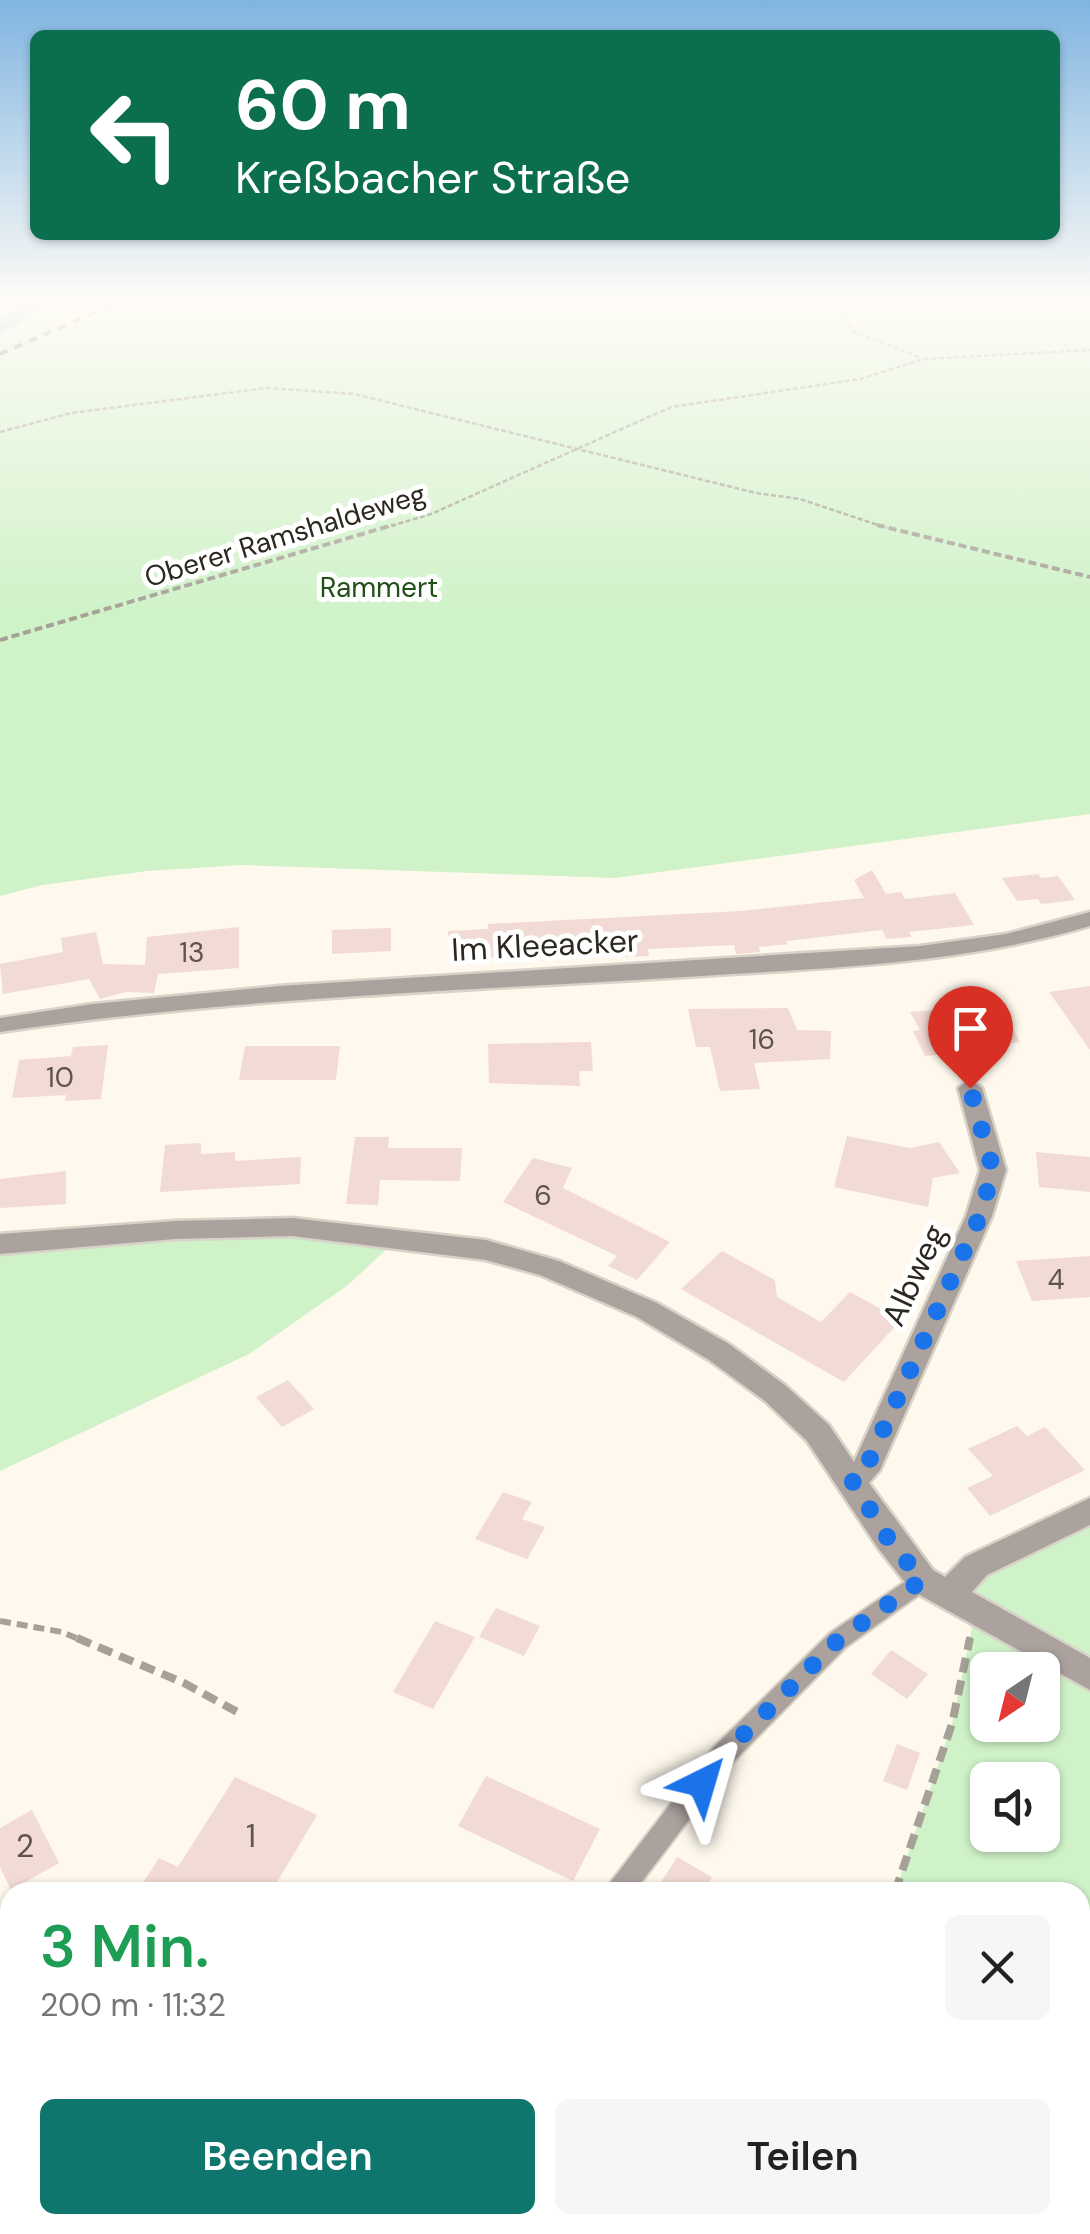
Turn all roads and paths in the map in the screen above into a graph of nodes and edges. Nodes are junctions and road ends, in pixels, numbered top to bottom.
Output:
1 (108, 408) edge
2 (412, 408) edge
3 (670, 408) edge
4 (0, 432) edge
5 (572, 448) junction
6 (1090, 577) edge
7 (0, 640) edge
8 (1090, 919) edge
9 (0, 1025) edge
10 (970, 1088) dead end
11 (0, 1244) edge
12 (851, 1479) junction
13 (1090, 1511) edge
14 (950, 1594) junction
15 (0, 1622) edge
16 (1090, 1675) edge
17 (241, 1714) dead end
18 (627, 1882) edge
19 (897, 1882) edge

1 - 4 path
2 - 5 path
3 - 5 path, Oberer Ramshaldeweg
5 - 6 path
5 - 7 path, Oberer Ramshaldeweg
8 - 9 street, Im Kleeacker
10 - 12 street, Albweg
11 - 12 street
12 - 14 street
13 - 14 street
14 - 16 street
14 - 18 lane
14 - 19 path
15 - 17 path

